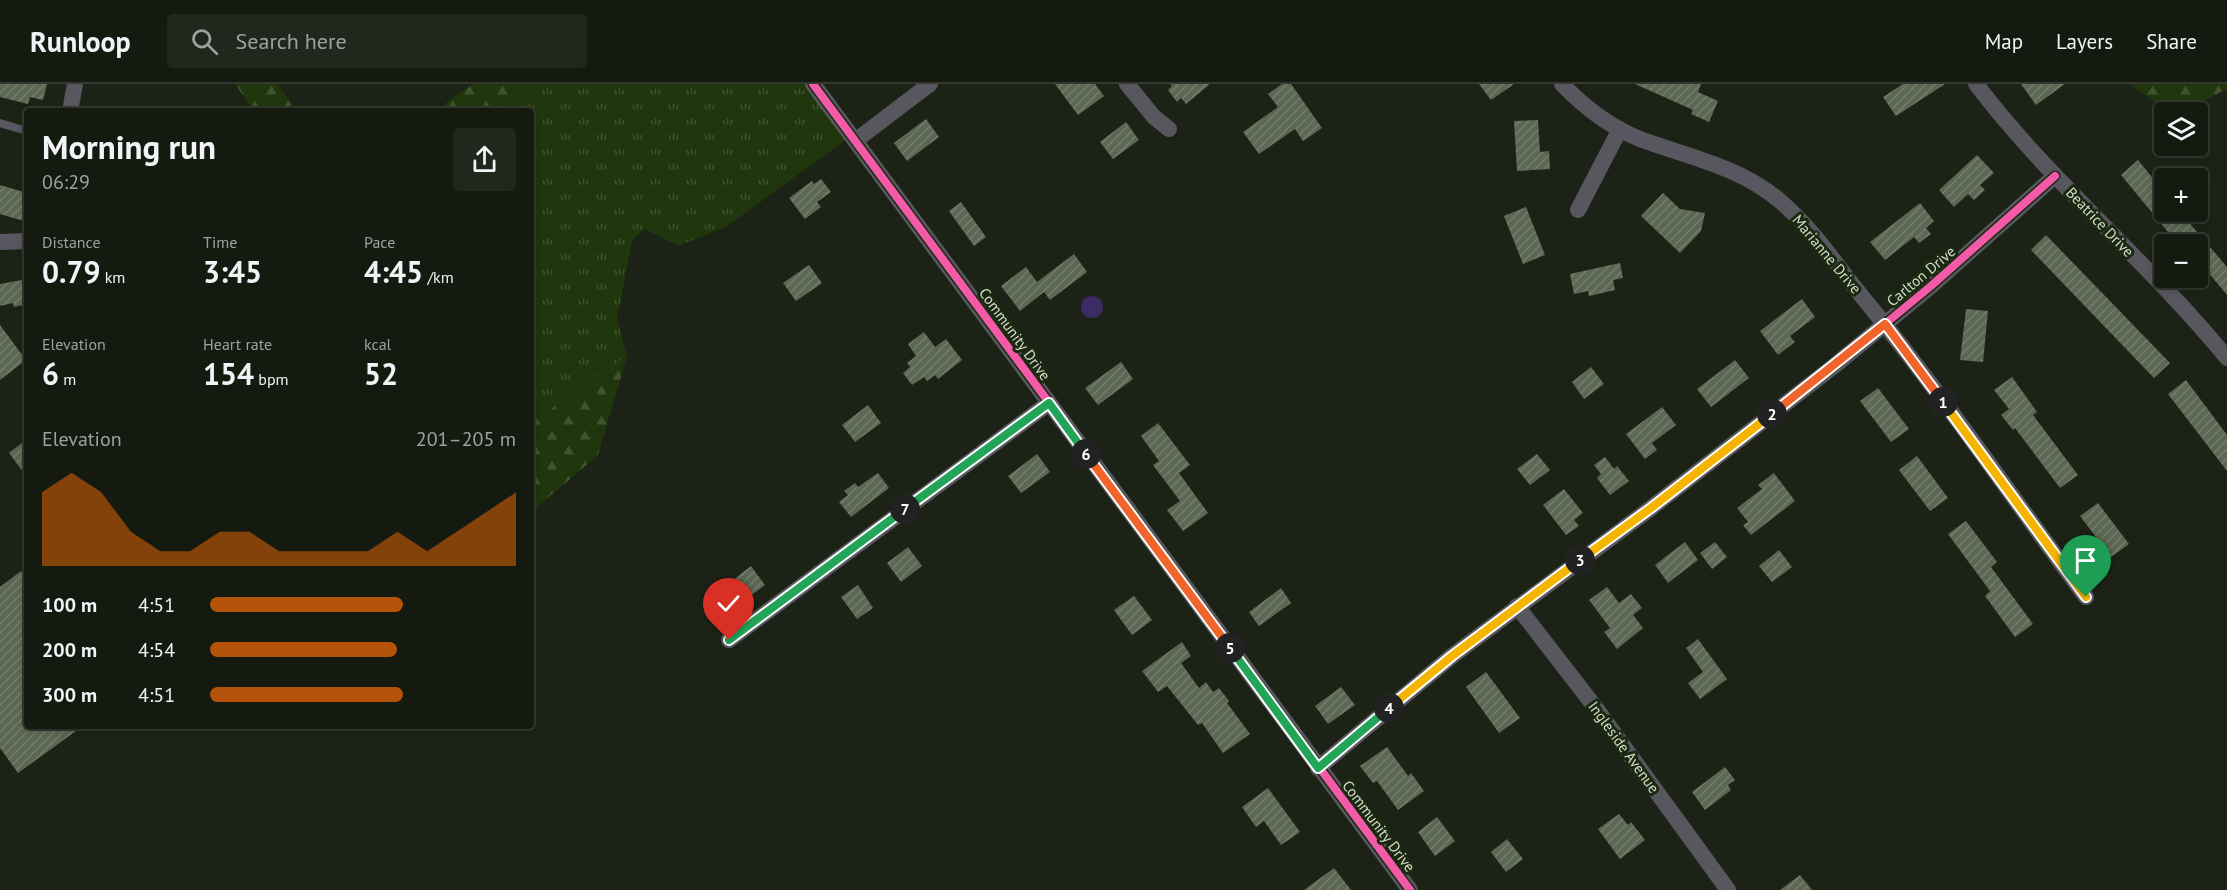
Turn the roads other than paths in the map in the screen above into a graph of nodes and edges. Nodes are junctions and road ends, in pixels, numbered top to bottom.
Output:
1 (75, 84) edge
2 (813, 84) edge
3 (930, 84) edge
4 (1127, 84) edge
5 (1562, 84) edge
6 (1976, 84) edge
7 (71, 108) edge
8 (0, 123) edge
9 (1169, 129) dead end
10 (1620, 129) junction
11 (24, 130) edge
12 (855, 141) junction
13 (2055, 176) junction
14 (1578, 210) dead end
15 (24, 241) edge
16 (0, 242) edge
17 (1885, 324) junction
18 (2227, 358) edge
19 (1049, 403) junction
20 (2086, 597) dead end
21 (1518, 606) junction
22 (729, 640) dead end
23 (1318, 768) junction
24 (1410, 890) edge
25 (1728, 890) edge

1 - 7 street
2 - 12 street, Community Drive
3 - 12 street
4 - 9 street
5 - 10 street, Marianne Drive
6 - 13 street, Beatrice Drive
8 - 11 lane
10 - 14 street
10 - 17 street, Marianne Drive
12 - 19 street, Community Drive
13 - 17 street, Carlton Drive
13 - 18 street, Beatrice Drive
15 - 16 street
17 - 20 street, Marianne Drive
17 - 21 street, Carlton Drive
19 - 22 street
19 - 23 street, Community Drive
21 - 23 street, Carlton Drive
21 - 25 street, Ingleside Avenue
23 - 24 street, Community Drive

